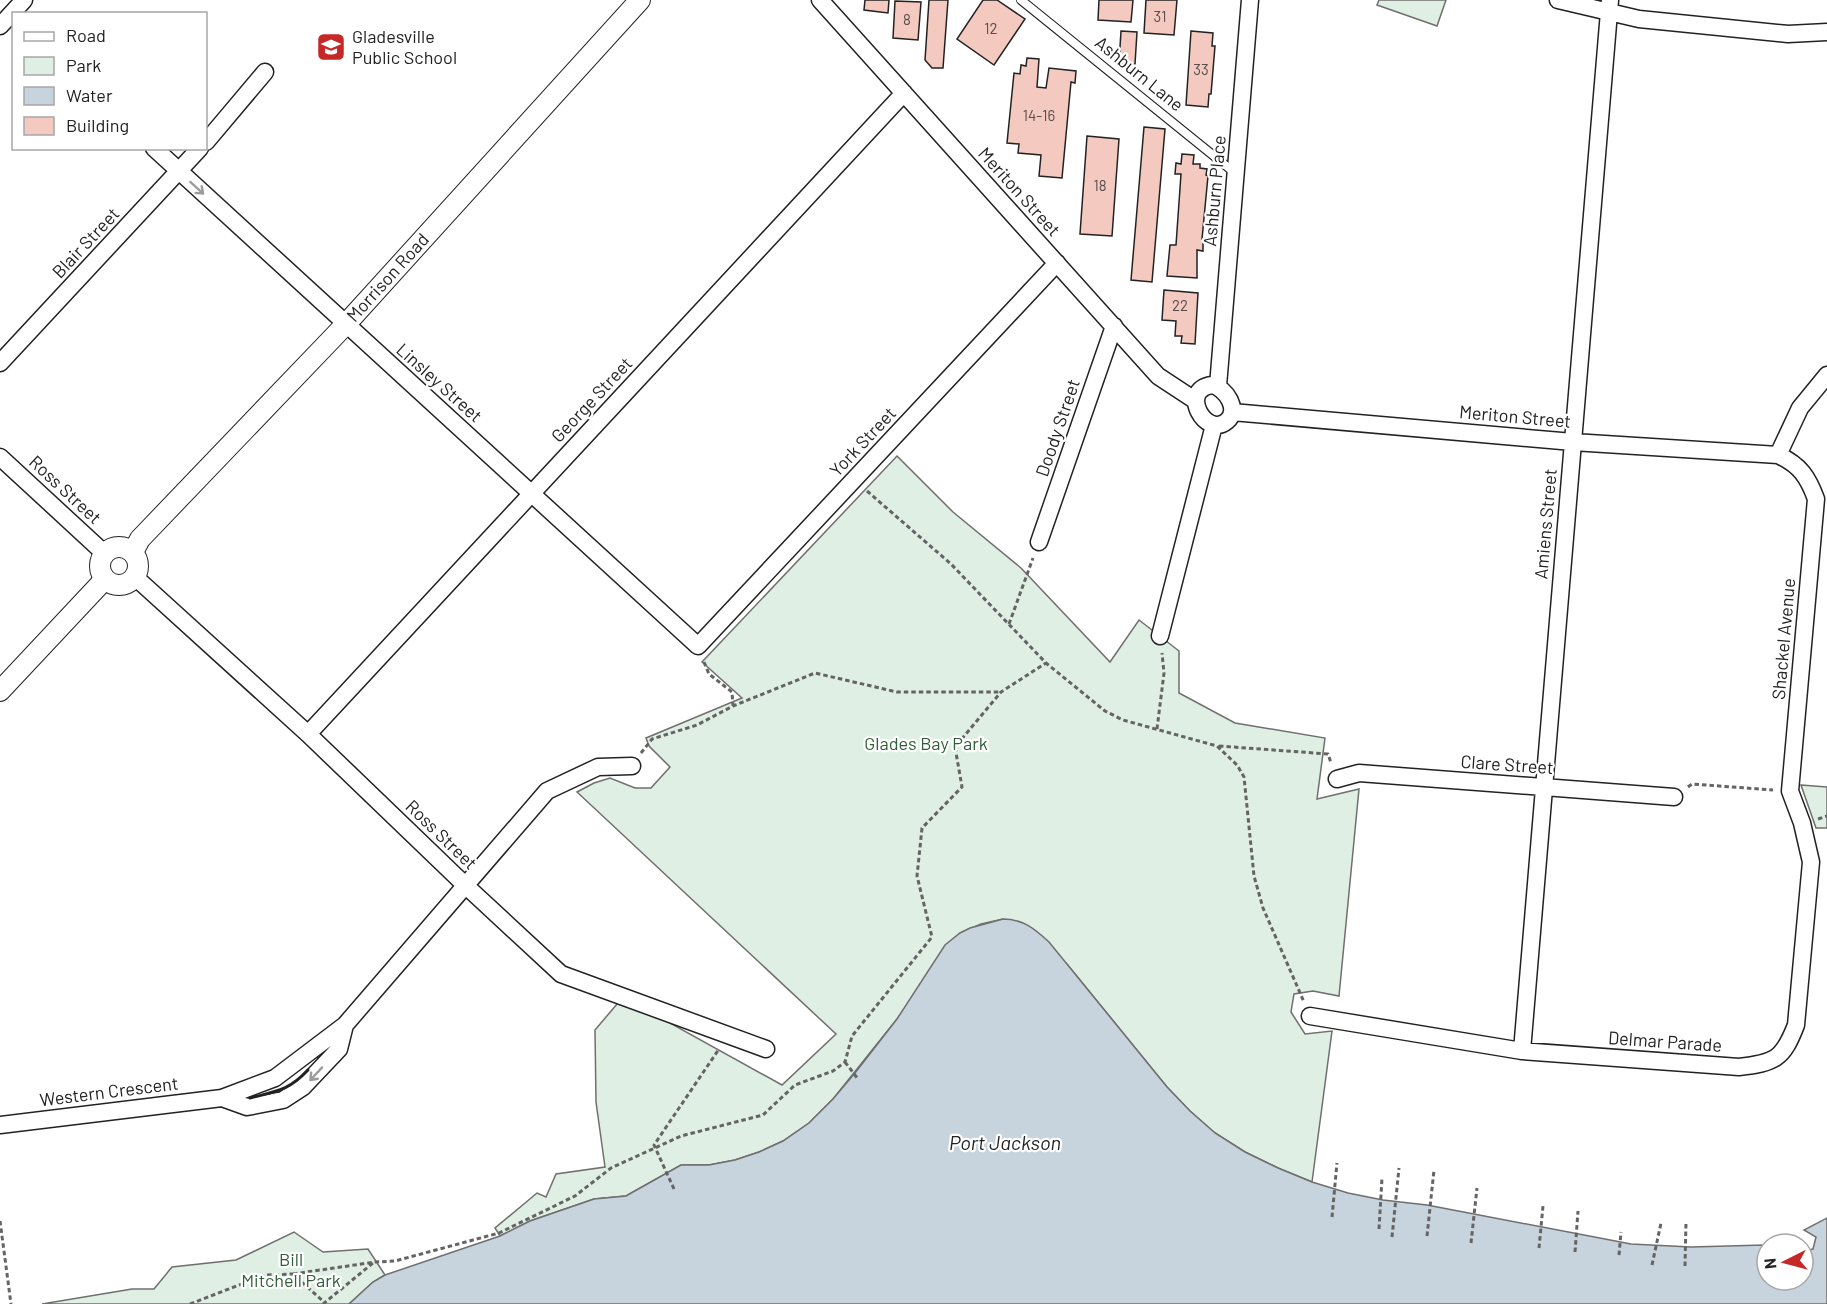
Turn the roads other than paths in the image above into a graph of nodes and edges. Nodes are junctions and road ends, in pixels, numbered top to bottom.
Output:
1 (24, 0) edge
2 (640, 0) edge
3 (820, 0) edge
4 (1021, 0) edge
5 (1250, 0) edge
6 (1558, 0) edge
7 (1610, 6) edge
8 (6, 18) edge
9 (1827, 32) edge
10 (265, 72) dead end
11 (904, 93) junction
12 (207, 141) edge
13 (156, 150) edge
14 (198, 150) edge
15 (179, 172) junction
16 (1236, 173) junction
17 (1057, 263) junction
18 (346, 324) junction
19 (1114, 326) junction
20 (0, 363) edge
21 (1827, 375) edge
22 (1218, 386) junction
23 (1196, 400) junction
24 (1232, 412) junction
25 (1214, 425) junction
26 (1573, 442) junction
27 (0, 457) edge
28 (1785, 459) junction
29 (532, 494) junction
30 (1039, 542) road end
31 (133, 552) junction
32 (104, 553) junction
33 (135, 577) junction
34 (105, 579) junction
35 (1160, 636) road end
36 (698, 646) joint
37 (0, 691) edge
38 (308, 734) junction
39 (632, 766) road end
40 (1337, 778) road end
41 (1544, 787) junction
42 (1674, 797) dead end
43 (1802, 823) joint
44 (465, 885) junction
45 (1310, 1016) road end
46 (345, 1025) junction
47 (766, 1049) dead end
48 (1522, 1051) junction
49 (222, 1098) junction
50 (0, 1125) edge

1 - 8 street
2 - 18 street, Morrison Road
3 - 11 street, Meriton Street
4 - 16 lane, Ashburn Lane
5 - 16 street, Ashburn Place
6 - 7 street
7 - 9 street
7 - 26 street, Amiens Street
10 - 12 street
11 - 17 street, Meriton Street
11 - 29 street, George Street
13 - 15 street, Linsley Street
14 - 15 street, Blair Street
15 -> 18 street, Linsley Street
15 - 20 street, Blair Street
16 - 22 street, Ashburn Place
17 - 19 street, Meriton Street
17 - 36 street, York Street
18 - 29 street, Linsley Street
18 - 31 street, Morrison Road
19 - 23 street, Meriton Street
19 - 30 street, Doody Street
21 - 28 street
22 - 23 street
22 - 24 street
23 - 25 street
24 - 25 street
24 - 26 street, Meriton Street
25 - 35 street
26 - 28 street, Meriton Street
26 - 41 street, Amiens Street
27 - 32 street, Ross Street
28 - 43 street, Shackel Avenue
29 - 36 street, Linsley Street
29 - 38 street, George Street
31 - 32 street
31 - 33 street
32 - 34 street
33 - 34 street
33 - 38 street, Ross Street
34 - 37 street
38 - 44 street, Ross Street
39 - 44 street, Western Crescent
40 - 41 street, Clare Street
41 - 42 street, Clare Street
41 - 48 street, Amiens Street
43 - 48 street, Delmar Parade
44 - 46 street, Western Crescent
44 - 47 street, Ross Street
45 - 48 street, Delmar Parade
46 - 49 street, Western Crescent
46 -> 49 street, Western Crescent
49 - 50 street, Western Crescent

